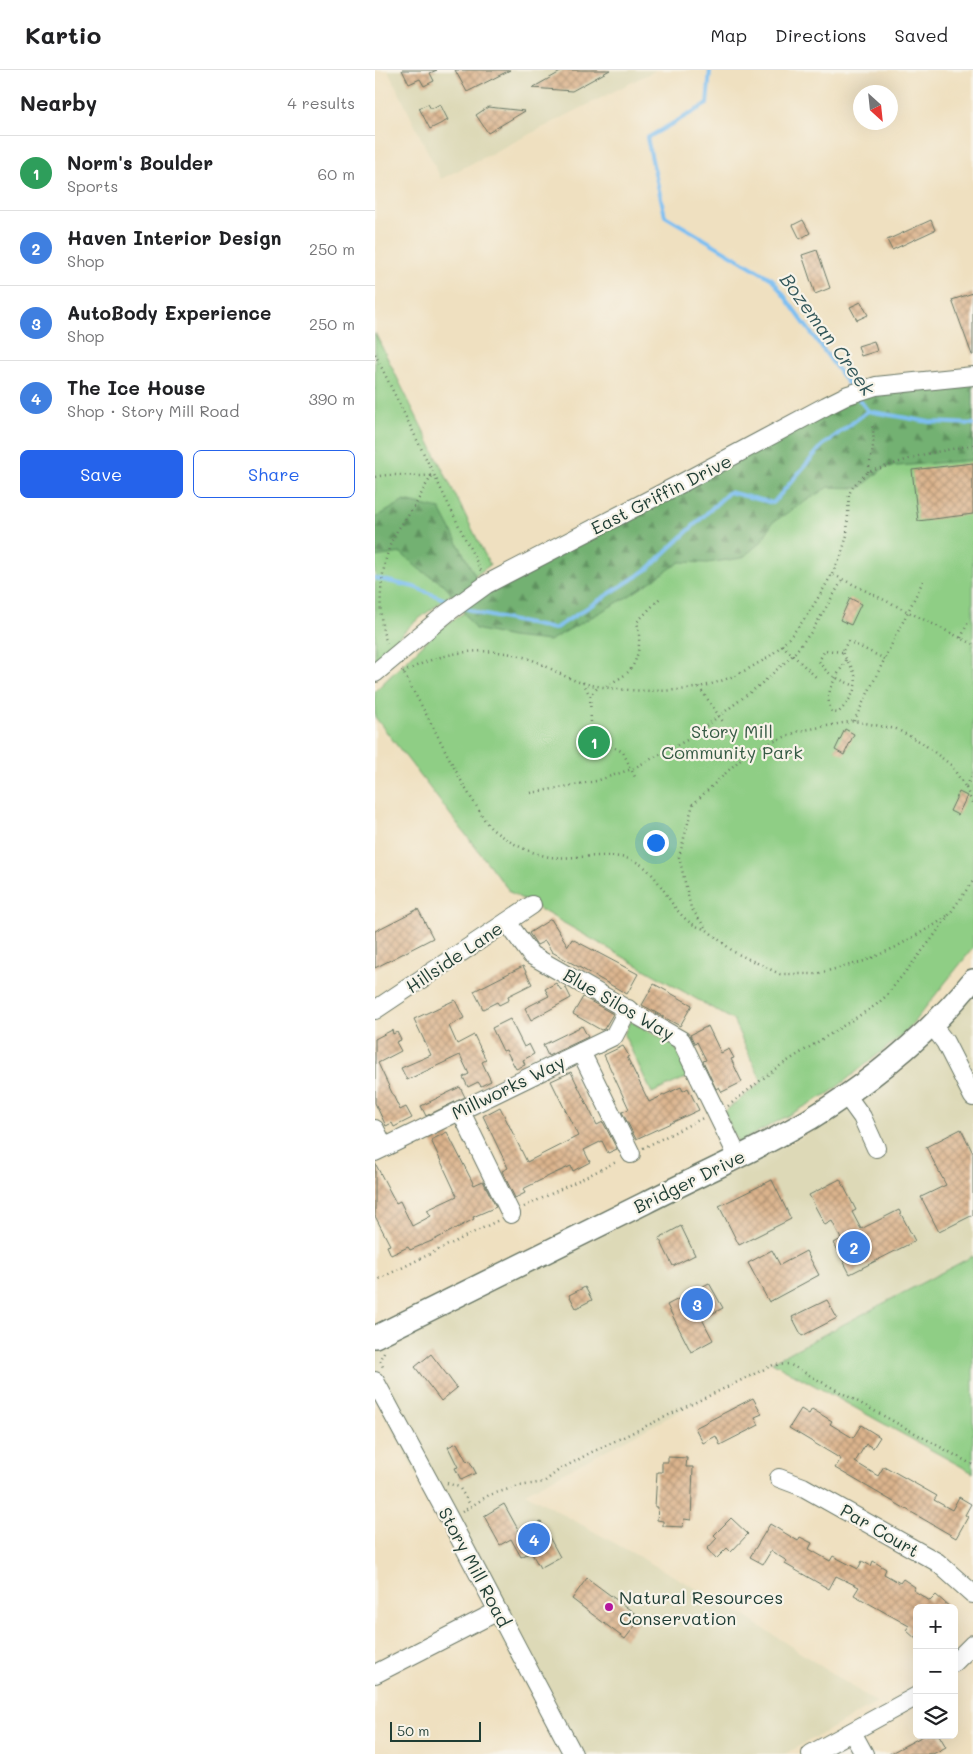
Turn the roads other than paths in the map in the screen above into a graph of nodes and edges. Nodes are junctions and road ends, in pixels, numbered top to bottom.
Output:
1 (973, 376) edge
2 (375, 673) edge
3 (533, 905) dead end
4 (507, 922) junction
5 (973, 980) edge
6 (628, 1009) junction
7 (375, 1010) edge
8 (932, 1025) junction
9 (581, 1052) junction
10 (846, 1095) junction
11 (973, 1097) edge
12 (460, 1110) junction
13 (375, 1129) edge
14 (876, 1148) dead end
15 (379, 1150) edge
16 (631, 1154) road end
17 (738, 1157) junction
18 (511, 1214) road end
19 (375, 1337) edge
20 (375, 1381) edge
21 (779, 1478) dead end
22 (973, 1594) edge
23 (498, 1611) junction
24 (973, 1644) edge
25 (958, 1659) edge
26 (375, 1674) edge
27 (913, 1698) edge
28 (852, 1732) junction
29 (573, 1754) edge
30 (811, 1754) edge
31 (864, 1754) edge

1 - 2 street, East Griffin Drive
3 - 4 street, Hillside Lane
4 - 6 street, Blue Silos Way
4 - 7 street, Hillside Lane
5 - 8 main road, Bridger Drive
6 - 9 street, Millworks Way
6 - 17 street, Blue Silos Way
8 - 10 main road, Bridger Drive
8 - 11 street
9 - 12 street, Millworks Way
9 - 16 street
10 - 14 street
10 - 17 main road, Bridger Drive
12 - 15 street, Millworks Way
12 - 18 street
13 - 15 street
17 - 19 main road, Bridger Drive
20 - 23 street, Story Mill Road
21 - 22 street, Par Court
23 - 26 street
23 - 29 street, Story Mill Road
24 - 25 street
27 - 28 street
28 - 30 street
28 - 31 street

